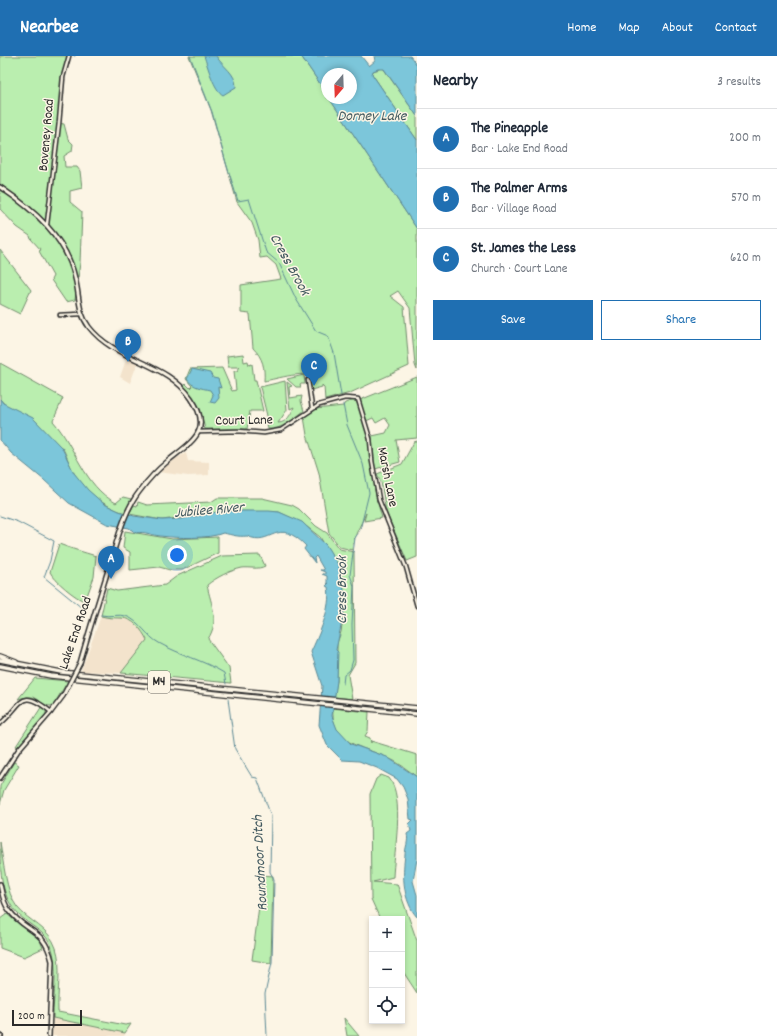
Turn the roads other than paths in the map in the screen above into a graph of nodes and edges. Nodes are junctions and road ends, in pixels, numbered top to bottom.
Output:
1 (69, 56) edge
2 (0, 188) edge
3 (48, 217) junction
4 (43, 220) junction
5 (47, 224) junction
6 (81, 314) junction
7 (60, 315) dead end
8 (308, 380) dead end
9 (354, 398) joint
10 (312, 408) junction
11 (198, 432) junction
12 (417, 606) edge
13 (0, 656) edge
14 (0, 660) edge
15 (0, 666) edge
16 (32, 667) junction
17 (417, 708) edge
18 (51, 712) junction
19 (417, 714) edge
20 (0, 724) edge
21 (0, 778) edge
22 (0, 884) edge
23 (49, 1036) edge

1 - 3 street, Boveney Road
2 - 4 main road
3 - 4 street
3 - 5 street, Boveney Road
4 - 5 main road
5 - 6 main road
6 - 7 street
6 - 11 main road
8 - 10 street
9 - 10 street, Court Lane
9 - 12 street, Marsh Lane
10 - 11 street, Court Lane
11 - 18 main road, Lake End Road, bridge
13 - 16 highway, M4
14 - 16 highway, M4
15 - 19 highway, M4
16 - 17 highway, M4
18 - 20 street
18 - 21 main road, Lake End Road
22 - 23 main road

